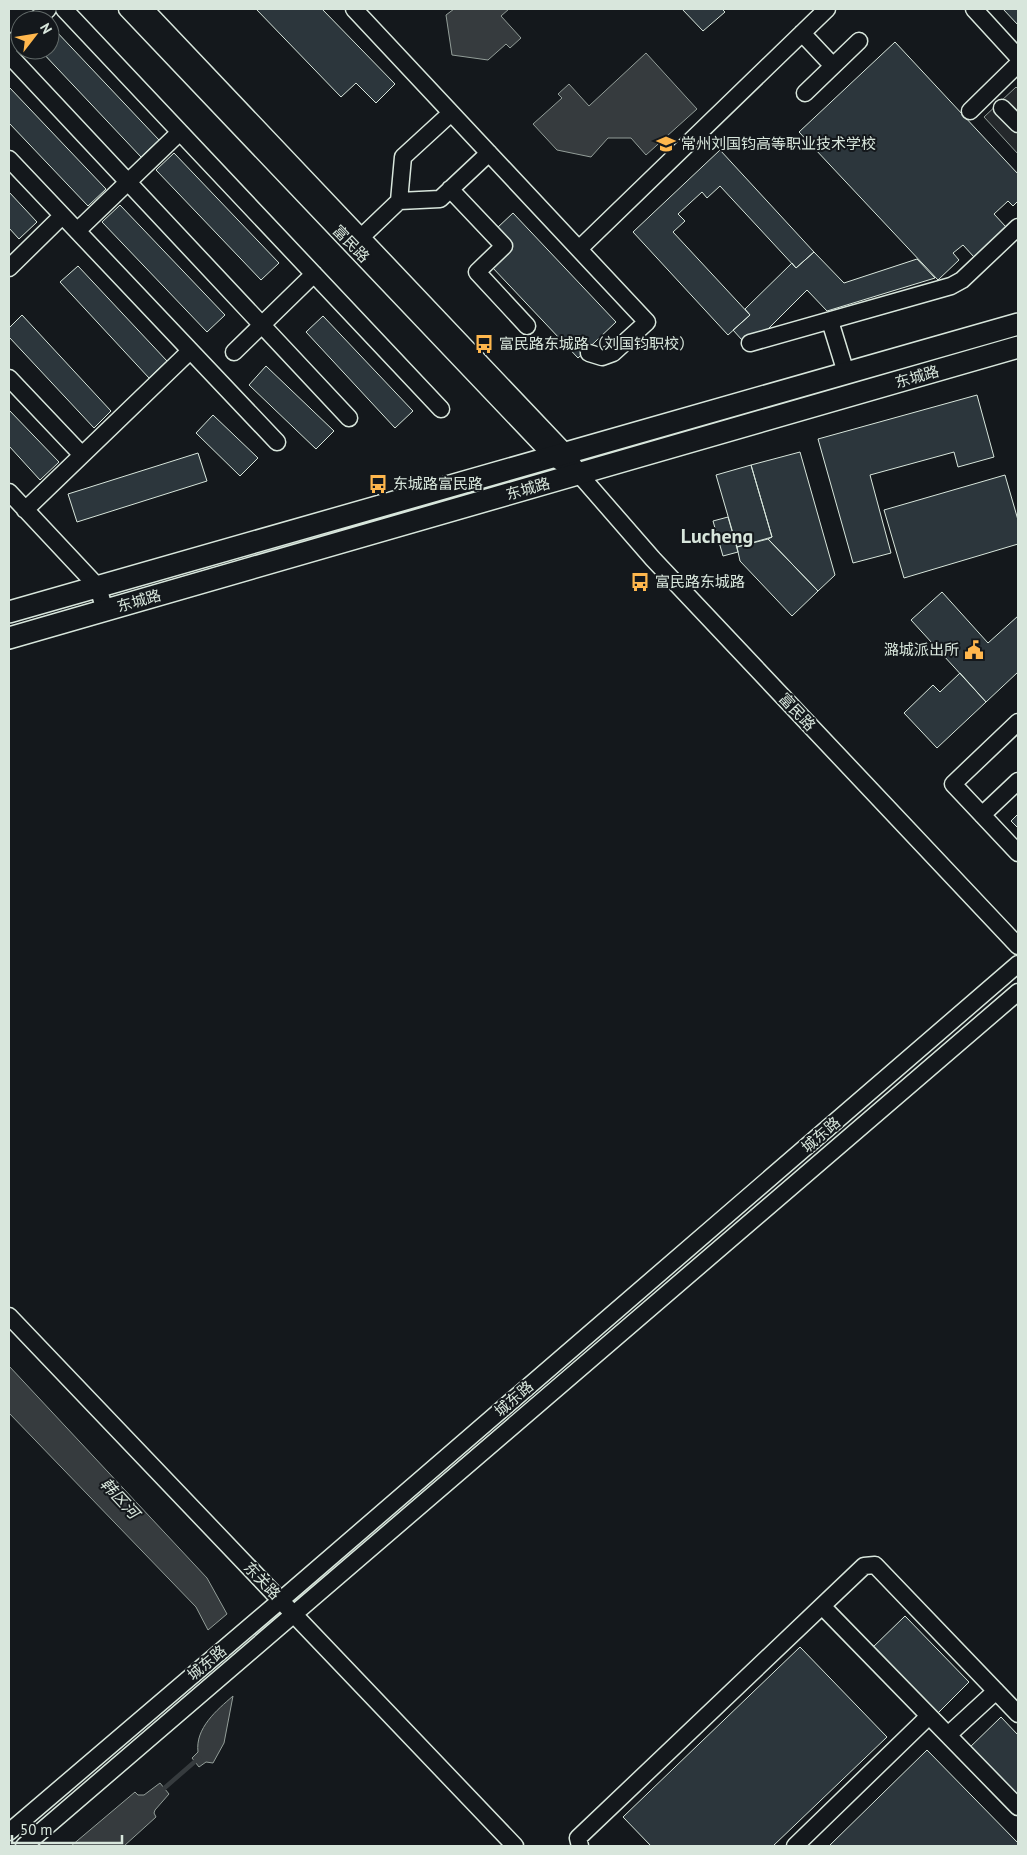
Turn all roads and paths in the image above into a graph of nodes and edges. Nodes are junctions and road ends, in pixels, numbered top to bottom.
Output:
1 (64, 9) edge
2 (127, 9) edge
3 (145, 9) edge
4 (827, 9) edge
5 (974, 9) edge
6 (364, 12) edge
7 (802, 33) junction
8 (859, 41) dead end
9 (9, 55) edge
10 (1018, 57) edge
11 (1018, 64) edge
12 (833, 66) junction
13 (805, 93) dead end
14 (1002, 108) dead end
15 (970, 111) dead end
16 (451, 112) junction
17 (1018, 124) edge
18 (180, 132) junction
19 (489, 153) junction
20 (9, 159) edge
21 (128, 182) junction
22 (450, 189) junction
23 (398, 201) junction
24 (62, 216) junction
25 (1018, 227) edge
26 (77, 231) junction
27 (357, 242) junction
28 (579, 249) junction
29 (9, 268) edge
30 (314, 274) junction
31 (830, 321) junction
32 (1018, 324) edge
33 (262, 325) junction
34 (527, 326) dead end
35 (750, 343) dead end
36 (1018, 348) edge
37 (190, 351) junction
38 (234, 352) dead end
39 (589, 353) dead end
40 (846, 373) junction
41 (9, 378) edge
42 (440, 409) dead end
43 (349, 418) dead end
44 (276, 442) dead end
45 (82, 455) junction
46 (560, 455) junction
47 (579, 474) junction
48 (9, 492) edge
49 (25, 510) junction
50 (98, 587) junction
51 (106, 610) junction
52 (9, 612) edge
53 (9, 638) edge
54 (1018, 722) edge
55 (1018, 781) edge
56 (982, 815) junction
57 (1018, 853) edge
58 (1018, 946) edge
59 (1018, 964) edge
60 (1018, 992) edge
61 (9, 1316) edge
62 (281, 1600) junction
63 (822, 1606) junction
64 (294, 1613) junction
65 (996, 1690) junction
66 (1018, 1714) edge
67 (929, 1716) junction
68 (948, 1735) junction
69 (1018, 1807) edge
70 (9, 1832) edge
71 (24, 1846) edge
72 (514, 1846) edge
73 (580, 1846) edge
74 (795, 1846) edge

1 - 18 street
2 - 27 street, 富民路
3 - 27 street, 富民路
4 - 7 street
5 - 10 street
6 - 16 street
7 - 12 street
7 - 28 street
8 - 12 street
9 - 21 street
11 - 15 street
12 - 13 street
14 - 17 street
16 - 19 street
16 - 23 street
18 - 21 street
18 - 30 street
19 - 22 street
19 - 28 street
20 - 24 street
21 - 26 street
21 - 33 street
22 - 23 street
22 - 34 street
23 - 27 street
24 - 26 street
24 - 29 street
25 - 31 street
26 - 37 street
27 - 46 street, 富民路
28 - 39 street
30 - 33 street
30 - 42 street
31 - 35 street
31 - 40 street
32 - 40 main road, 东城路
33 - 38 street
33 - 43 street
36 - 47 main road, 东城路
37 - 44 street
37 - 45 street
40 - 46 main road, 东城路
41 - 45 street
45 - 49 street
46 - 47 street, 富民路
46 - 50 main road, 东城路
47 - 51 main road, 东城路
47 - 58 street, 富民路
48 - 49 street
49 - 50 street
50 - 51 street
50 - 52 main road, 东城路
51 - 53 main road, 东城路
54 - 56 street
55 - 56 street
56 - 57 street
59 - 62 street, 城东路
60 - 64 street, 城东路
61 - 62 street, 东关路
62 - 64 street, 东关路
62 - 70 street, 城东路
63 - 65 street
63 - 67 street
63 - 73 street
64 - 71 street, 城东路
64 - 72 street, 东关路
65 - 66 street
65 - 68 street
67 - 68 street
67 - 74 street
68 - 69 street

